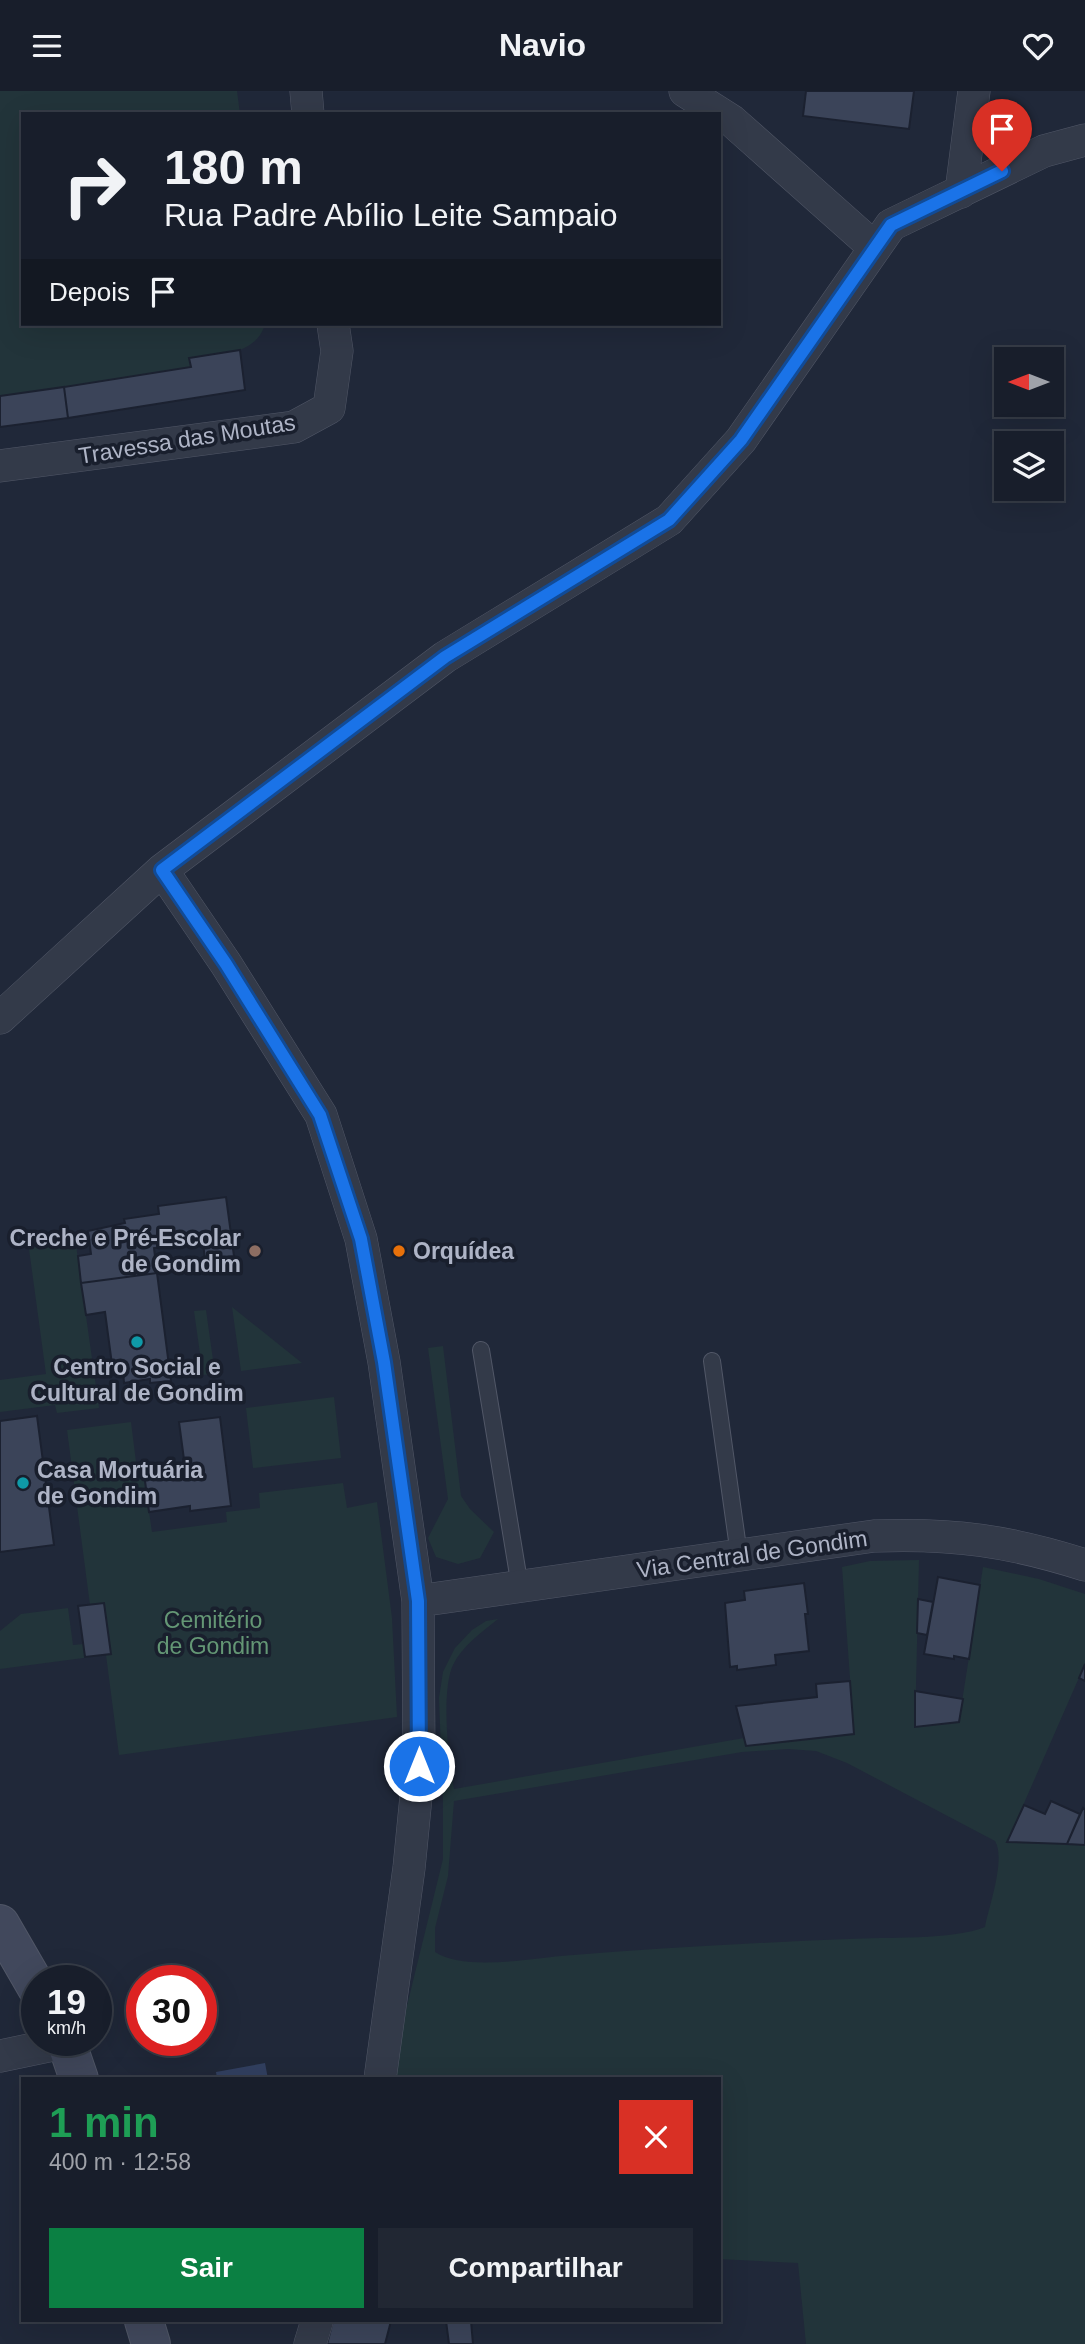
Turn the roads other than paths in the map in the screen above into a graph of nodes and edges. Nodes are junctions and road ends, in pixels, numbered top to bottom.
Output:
1 (306, 91) edge
2 (685, 91) edge
3 (974, 91) edge
4 (308, 112) edge
5 (718, 112) edge
6 (721, 114) edge
7 (1085, 140) edge
8 (961, 192) junction
9 (875, 249) junction
10 (333, 326) edge
11 (0, 465) edge
12 (162, 870) junction
13 (0, 1018) edge
14 (481, 1350) dead end
15 (712, 1361) dead end
16 (738, 1555) junction
17 (1085, 1565) edge
18 (520, 1587) junction
19 (418, 1601) junction
20 (0, 1924) edge
21 (24, 1965) edge
22 (21, 2051) edge
23 (0, 2056) edge
24 (72, 2056) edge
25 (78, 2077) edge
26 (380, 2077) edge
27 (144, 2322) edge
28 (317, 2322) edge
29 (151, 2344) edge
30 (310, 2344) edge

1 - 4 street
2 - 5 street
3 - 8 street
6 - 9 street
7 - 8 street
8 - 9 street
9 - 12 street
10 - 11 street, Travessa das Moutas
12 - 13 street
12 - 19 street
14 - 18 lane
15 - 16 lane
16 - 17 street, Via Central de Gondim
16 - 18 street, Via Central de Gondim
18 - 19 street, Via Central de Gondim
19 - 26 street
20 - 21 street
22 - 23 street
24 - 25 street
27 - 29 street
28 - 30 street

